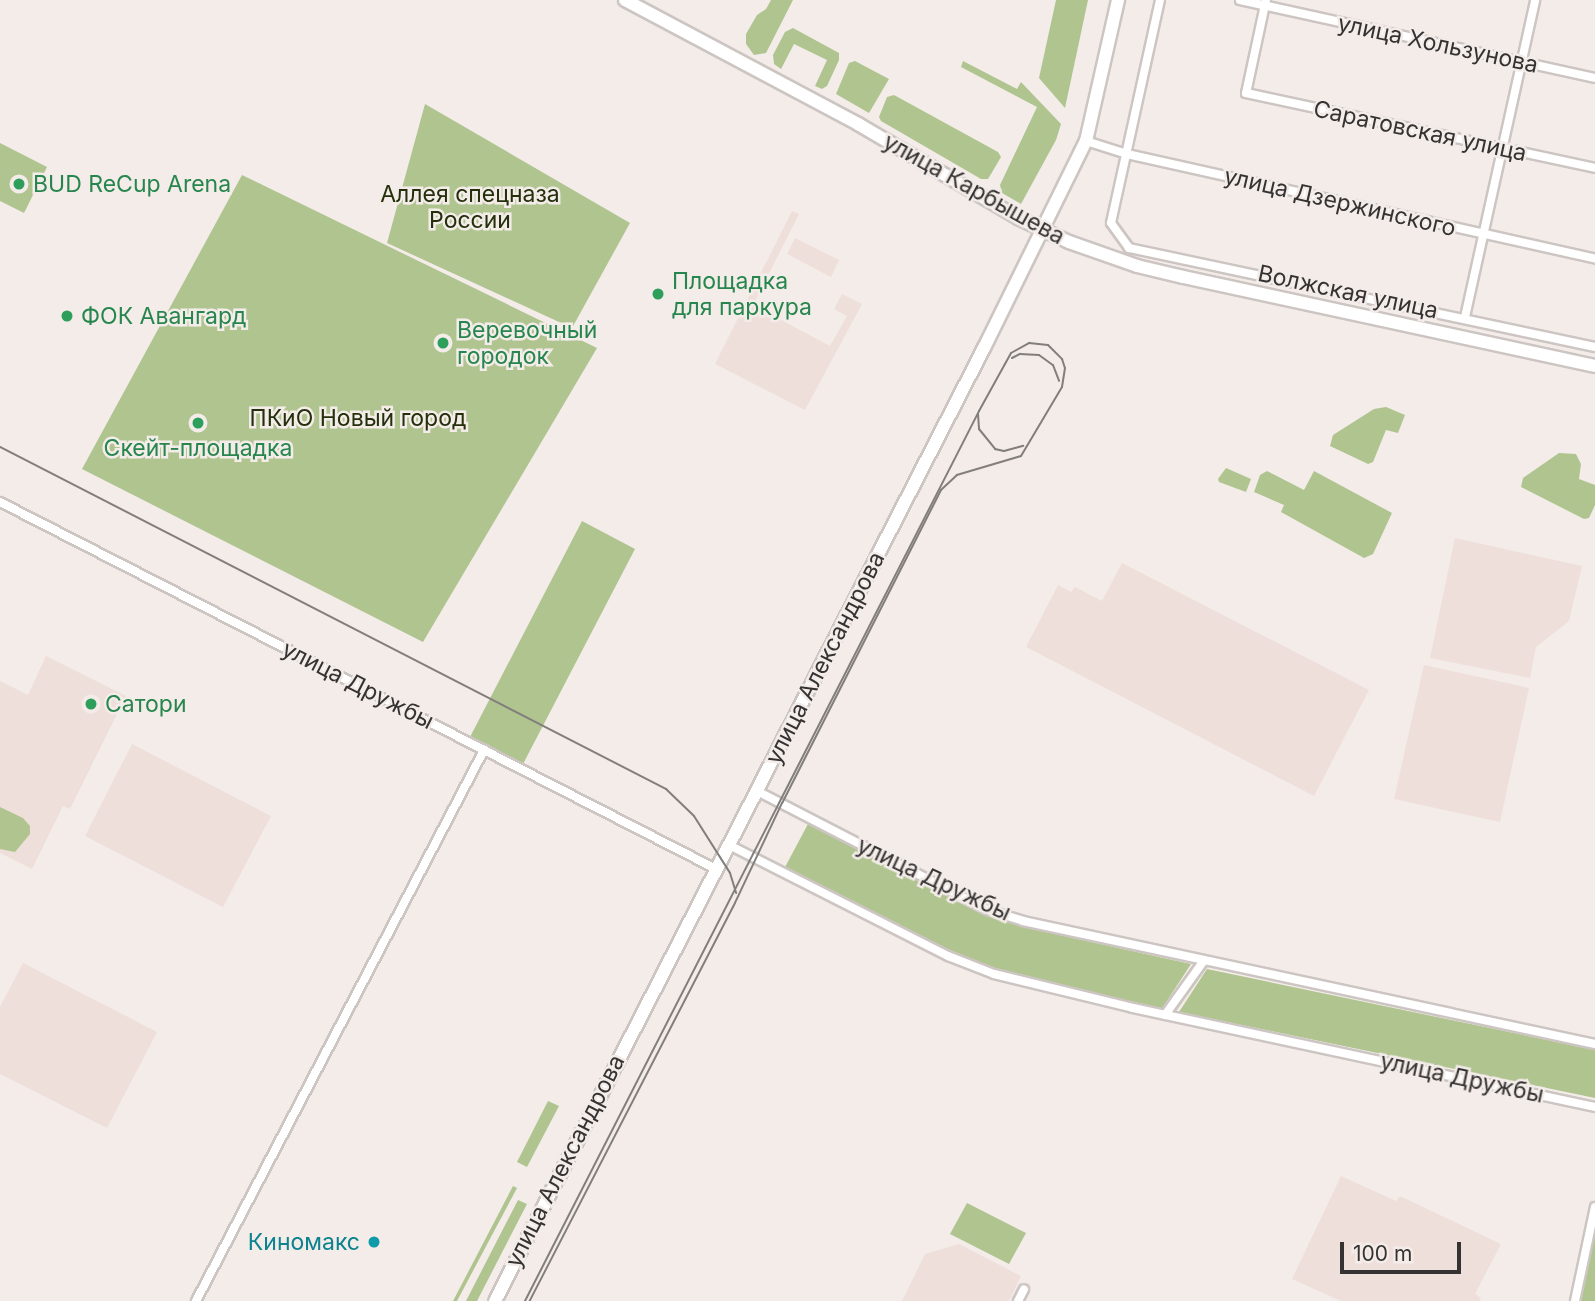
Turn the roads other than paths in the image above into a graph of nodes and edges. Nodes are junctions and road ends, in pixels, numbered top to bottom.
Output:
1 (625, 0) edge
2 (1118, 0) edge
3 (1160, 0) edge
4 (1240, 0) edge
5 (1535, 0) edge
6 (1265, 3) edge
7 (1521, 62) junction
8 (1595, 78) edge
9 (1086, 141) junction
10 (1502, 148) junction
11 (1128, 154) junction
12 (1595, 168) edge
13 (1042, 230) junction
14 (1483, 234) junction
15 (1595, 259) edge
16 (1465, 317) junction
17 (1595, 347) edge
18 (1595, 366) edge
19 (0, 502) edge
20 (484, 750) junction
21 (757, 791) junction
22 (729, 845) junction
23 (716, 869) junction
24 (1203, 962) junction
25 (1165, 1015) junction
26 (1595, 1044) edge
27 (1595, 1107) edge
28 (1595, 1207) edge
29 (1024, 1289) dead end
30 (196, 1301) edge
31 (495, 1301) edge
32 (1018, 1301) edge
33 (1575, 1301) edge

1 - 13 main road, улица Карбышева
2 - 9 main road, улица Александрова
3 - 11 street
4 - 6 street, улица Хользунова
5 - 7 street
6 - 7 street, улица Хользунова
6 - 10 street, Саратовская улица
7 - 8 street, улица Хользунова
7 - 10 street
9 - 11 street, улица Дзержинского
9 - 13 main road, улица Александрова
10 - 12 street, Саратовская улица
10 - 14 street
11 - 14 street, улица Дзержинского
11 - 16 street, Волжская улица
13 - 18 main road, улица Карбышева
13 - 21 main road, улица Александрова
14 - 15 street, улица Дзержинского
14 - 16 street
16 - 17 street, Волжская улица
19 - 20 street, улица Дружбы
20 - 23 street, улица Дружбы
20 - 30 street
21 - 22 main road, улица Александрова
21 - 24 street, улица Дружбы
22 - 23 main road, улица Александрова
22 - 25 street, улица Дружбы
23 - 31 main road, улица Александрова
24 - 25 street
24 - 26 street, улица Дружбы
25 - 27 street, улица Дружбы
28 - 33 street
29 - 32 street

